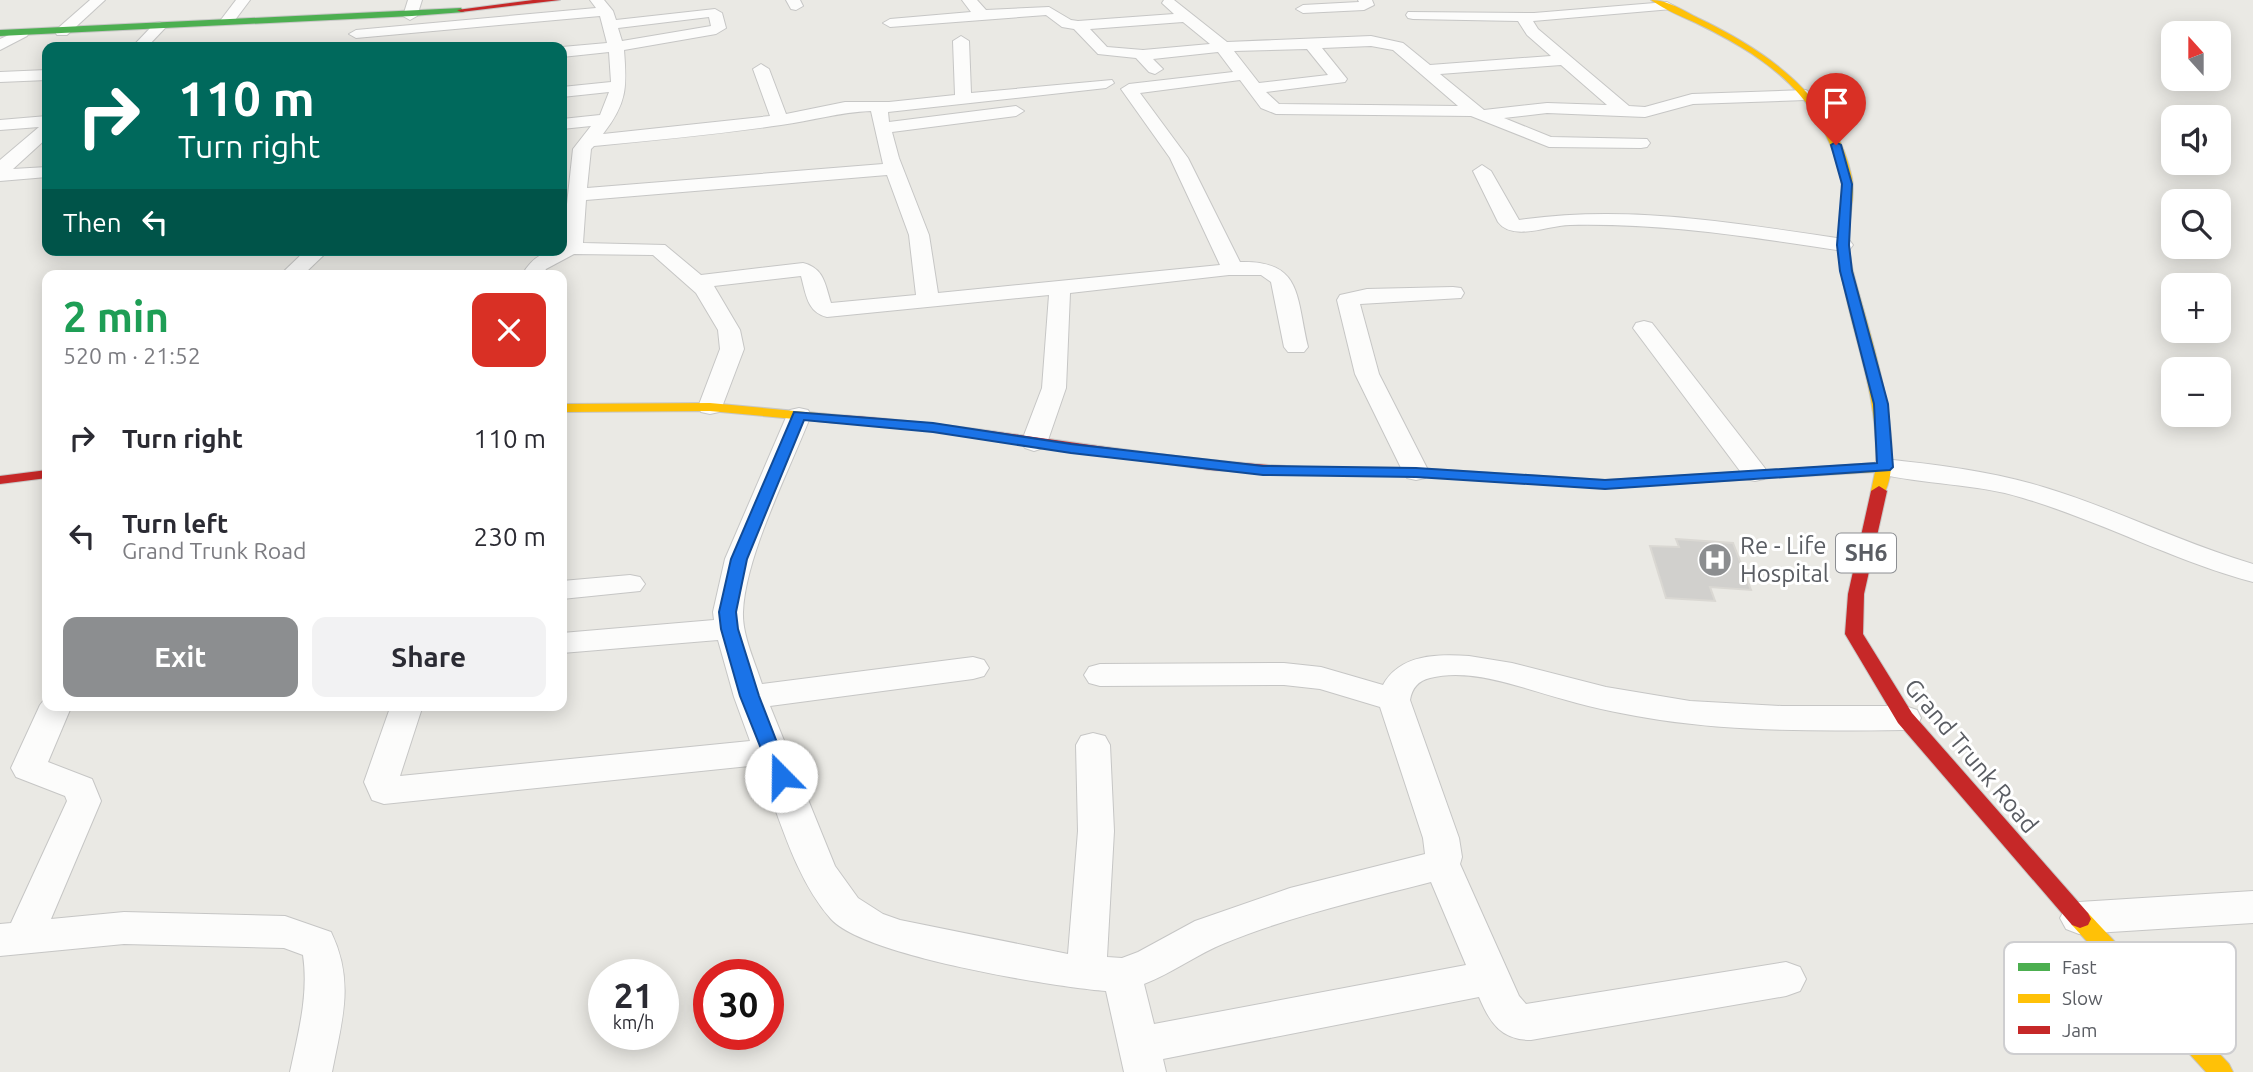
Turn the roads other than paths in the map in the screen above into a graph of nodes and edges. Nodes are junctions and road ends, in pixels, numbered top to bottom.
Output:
1 (98, 0) edge
2 (243, 0) edge
3 (415, 0) edge
4 (553, 0) edge
5 (969, 0) edge
6 (1181, 0) edge
7 (1365, 0) edge
8 (1661, 3) edge
9 (713, 6) edge
10 (1303, 9) dead end
11 (606, 10) edge
12 (982, 15) junction
13 (1413, 15) dead end
14 (411, 16) junction
15 (1522, 16) junction
16 (1189, 17) junction
17 (227, 21) junction
18 (890, 23) dead end
19 (1078, 25) junction
20 (160, 26) junction
21 (62, 32) junction
22 (0, 33) edge
23 (22, 33) junction
24 (355, 33) edge
25 (961, 41) dead end
26 (144, 42) edge
27 (1309, 44) junction
28 (0, 45) edge
29 (616, 47) junction
30 (1223, 47) junction
31 (567, 52) edge
32 (1142, 55) junction
33 (1564, 60) junction
34 (761, 69) dead end
35 (1426, 70) junction
36 (1088, 71) dead end
37 (42, 75) edge
38 (0, 77) edge
39 (1254, 85) junction
40 (619, 86) junction
41 (567, 91) edge
42 (1166, 92) junction
43 (1123, 95) junction
44 (1233, 95) dead end
45 (1806, 95) junction
46 (963, 98) junction
47 (1068, 105) dead end
48 (885, 106) junction
49 (1028, 110) dead end
50 (1624, 111) junction
51 (1478, 113) junction
52 (606, 119) junction
53 (780, 120) junction
54 (42, 121) edge
55 (567, 123) edge
56 (0, 125) edge
57 (883, 128) junction
58 (42, 134) edge
59 (587, 141) junction
60 (1641, 143) dead end
61 (894, 169) junction
62 (1482, 171) dead end
63 (0, 172) edge
64 (42, 172) edge
65 (572, 183) edge
66 (1843, 245) junction
67 (572, 246) junction
68 (567, 249) edge
69 (312, 256) edge
70 (554, 256) edge
71 (1229, 269) junction
72 (295, 270) edge
73 (535, 270) edge
74 (697, 282) junction
75 (1060, 287) junction
76 (1453, 293) dead end
77 (928, 300) junction
78 (1644, 328) dead end
79 (1296, 347) dead end
80 (710, 407) junction
81 (567, 408) edge
82 (799, 415) junction
83 (1034, 443) junction
84 (1885, 467) junction
85 (1416, 472) junction
86 (1755, 473) junction
87 (42, 475) edge
88 (0, 480) edge
89 (2253, 573) edge
90 (630, 584) dead end
91 (567, 590) edge
92 (730, 629) junction
93 (567, 643) edge
94 (973, 668) dead end
95 (1100, 675) dead end
96 (750, 696) junction
97 (1394, 700) junction
98 (52, 711) edge
99 (405, 711) edge
100 (1905, 718) junction
101 (1093, 744) dead end
102 (771, 751) junction
103 (1442, 864) junction
104 (2253, 907) edge
105 (2079, 918) junction
106 (12, 938) edge
107 (2101, 942) edge
108 (1104, 974) junction
109 (1491, 978) junction
110 (1786, 979) dead end
111 (2204, 1054) edge
112 (1142, 1058) edge
113 (311, 1072) edge
114 (2221, 1072) edge

1 - 21 street
2 - 17 street
3 - 14 street
4 - 14 street
5 - 12 street
6 - 16 street
7 - 10 street
8 - 15 street
8 - 45 street, Grand Trunk Road / SH6
9 - 11 street
9 - 29 street
11 - 24 street
11 - 29 street
12 - 18 street
12 - 19 street
13 - 15 street
14 - 24 street
15 - 33 street
16 - 19 street
16 - 30 street
17 - 20 street
17 - 24 street
19 - 32 street
20 - 21 street
20 - 26 street
21 - 23 street
22 - 23 street
23 - 28 street
25 - 46 street
27 - 30 street
27 - 35 street
27 - 39 street
29 - 31 street
29 - 40 street
30 - 32 street
30 - 39 street
32 - 42 street
33 - 35 street
33 - 50 street
34 - 53 street
35 - 51 street
36 - 43 street
37 - 38 street
39 - 42 street
39 - 44 street
39 - 51 street
40 - 41 street
40 - 52 street
42 - 43 street
43 - 46 street
43 - 47 street
43 - 71 street
45 - 50 street
45 - 66 street, Grand Trunk Road / SH6
46 - 48 street
48 - 53 street
48 - 57 street
49 - 57 street
50 - 51 street
51 - 60 street
52 - 55 street
52 - 59 street
53 - 59 street
54 - 56 street
57 - 61 street
58 - 63 street
59 - 65 street
61 - 65 street
61 - 77 street
62 - 66 street
63 - 64 street
65 - 67 street
66 - 84 street, Grand Trunk Road / SH6
67 - 68 street
67 - 74 street
69 - 72 street
70 - 73 street
71 - 75 street
71 - 79 street
74 - 77 street
74 - 80 street
75 - 77 street
75 - 83 street
76 - 85 street
78 - 86 street
80 - 81 street
80 - 82 street
82 - 83 street
82 - 92 street
83 - 85 street
84 - 86 street
84 - 89 street
84 - 100 street, Grand Trunk Road / SH6
85 - 86 street
87 - 88 street
90 - 91 street
92 - 93 street
92 - 96 street
94 - 96 street
95 - 97 street
96 - 102 street
97 - 100 street
97 - 103 street
98 - 106 street
99 - 102 street
100 - 105 street, Grand Trunk Road / SH6
101 - 108 street
102 - 108 street
103 - 108 street
103 - 109 street
104 - 105 street
105 - 107 street, Grand Trunk Road / SH6
106 - 113 street
108 - 112 street
109 - 110 street
109 - 112 street
111 - 114 street, Grand Trunk Road / SH6

